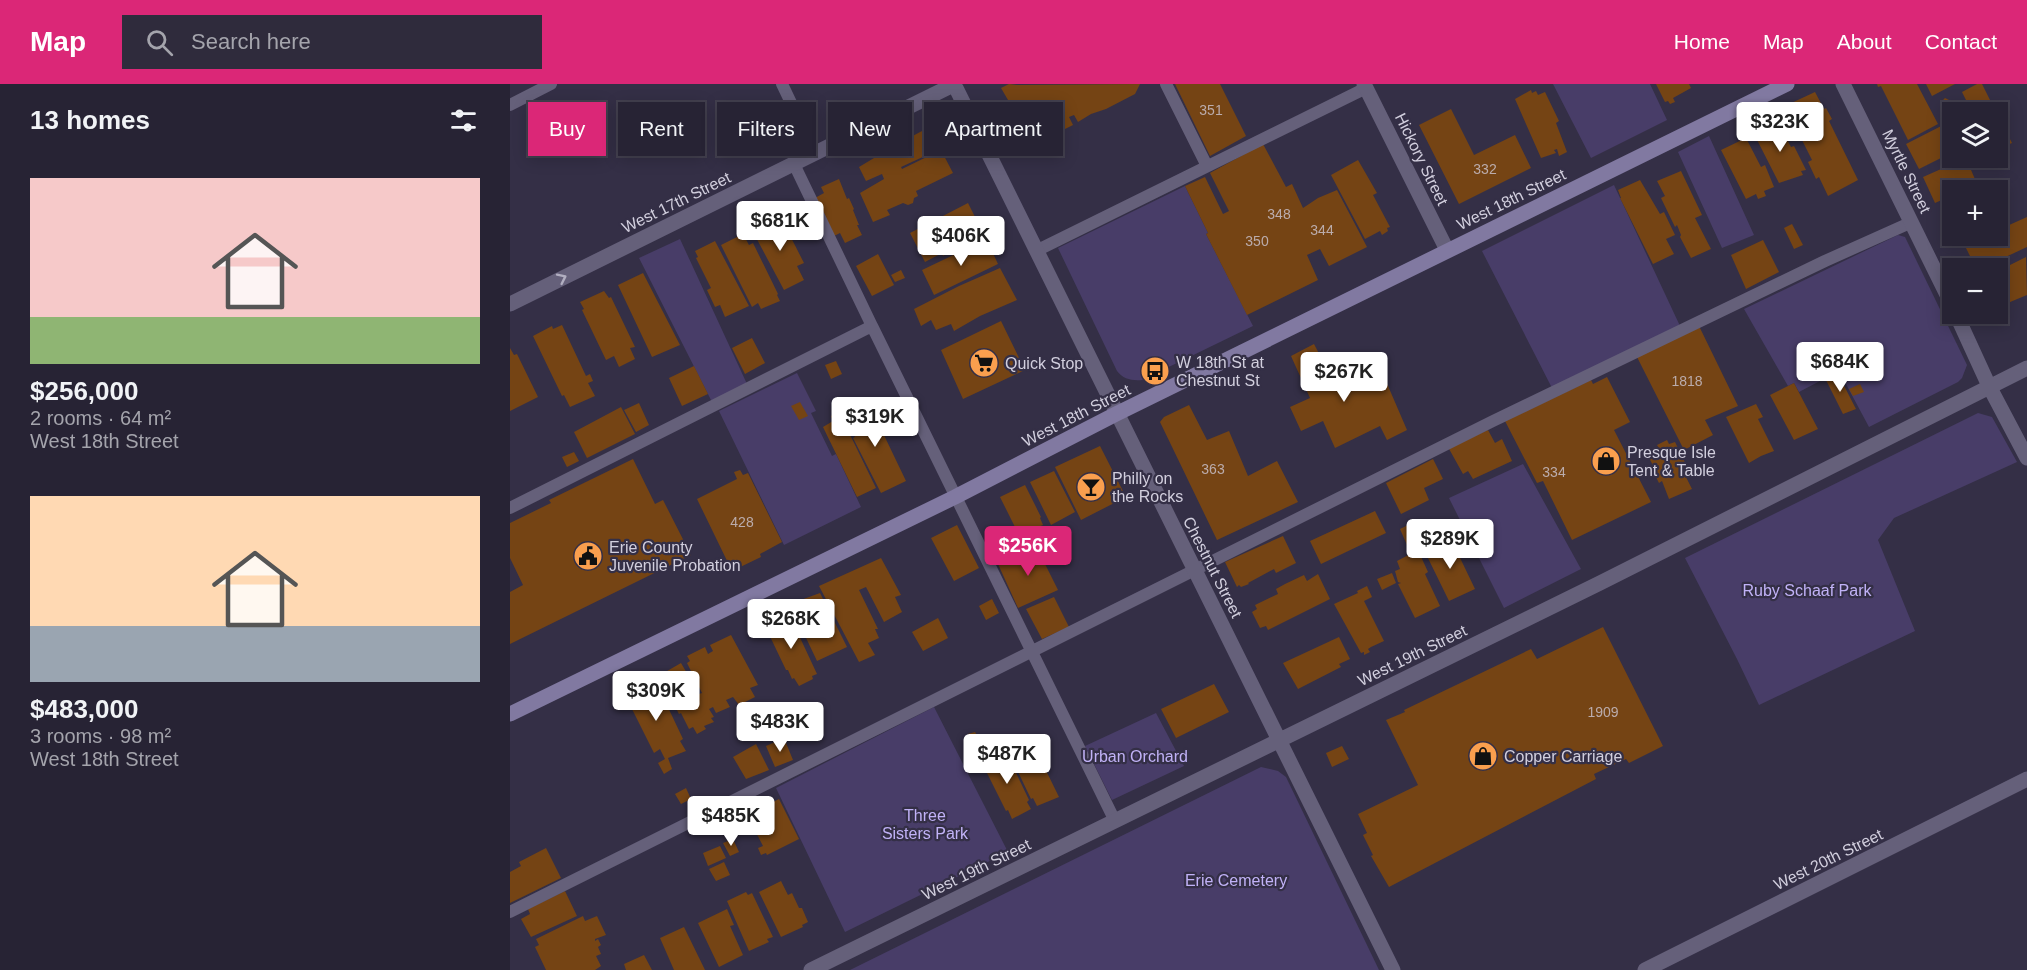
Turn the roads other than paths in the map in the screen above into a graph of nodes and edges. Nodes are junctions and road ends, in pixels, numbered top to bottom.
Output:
1 (551, 84) edge
2 (782, 84) edge
3 (954, 84) edge
4 (1166, 84) edge
5 (1787, 84) edge
6 (1843, 84) edge
7 (1365, 86) edge
8 (791, 102) edge
9 (510, 105) edge
10 (816, 153) edge
11 (809, 156) edge
12 (794, 164) junction
13 (1207, 166) junction
14 (1912, 222) junction
15 (1447, 250) junction
16 (1036, 251) junction
17 (1942, 285) edge
18 (510, 304) edge
19 (1961, 324) edge
20 (872, 326) junction
21 (2027, 368) edge
22 (1989, 386) junction
23 (1116, 414) junction
24 (2027, 458) edge
25 (955, 497) junction
26 (510, 508) edge
27 (1195, 570) junction
28 (1031, 652) junction
29 (510, 714) edge
30 (1279, 740) junction
31 (2027, 779) edge
32 (1115, 821) junction
33 (510, 912) edge
34 (811, 970) edge
35 (1393, 970) edge
36 (1645, 970) edge

1 - 9 lane
2 - 8 lane
3 - 10 street, West 17th Street
3 - 16 street, Chestnut Street
4 - 13 lane
5 - 15 main road, West 18th Street
6 - 14 street, Myrtle Street
7 - 13 lane
7 - 15 street, Hickory Street
11 - 12 street, West 17th Street
18 -> 12 street, West 17th Street
12 - 20 lane
13 - 16 lane
14 - 17 street, Myrtle Street
14 - 27 lane
15 - 23 main road, West 18th Street
16 - 23 street, Chestnut Street
19 - 22 street
20 - 25 lane
20 - 26 lane
21 - 22 street, West 19th Street
22 - 24 street
22 - 30 street, West 19th Street
23 - 25 main road, West 18th Street
23 - 27 street, Chestnut Street
25 - 28 lane
25 - 29 main road, West 18th Street
27 - 28 lane
27 - 30 street, Chestnut Street
28 - 32 lane
28 - 33 lane
30 - 32 street, West 19th Street
30 - 35 street, Chestnut Street
31 - 36 street, West 20th Street
32 - 34 street, West 19th Street

